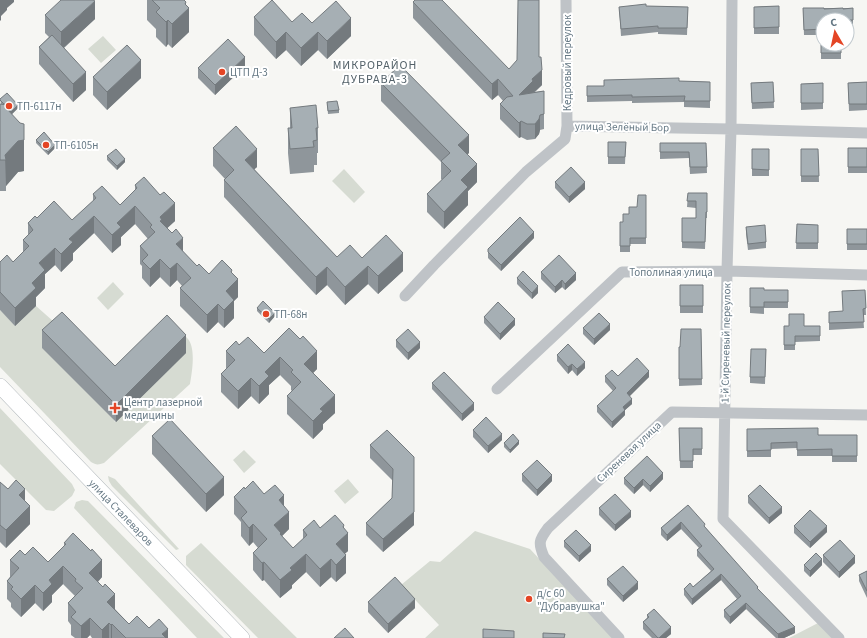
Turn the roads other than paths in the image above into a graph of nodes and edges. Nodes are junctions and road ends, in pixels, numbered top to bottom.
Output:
1 (566, 0) edge
2 (732, 0) edge
3 (567, 126) junction
4 (731, 129) junction
5 (867, 133) edge
6 (727, 271) junction
7 (867, 275) edge
8 (405, 296) dead end
9 (0, 386) edge
10 (497, 389) dead end
11 (725, 412) junction
12 (867, 415) edge
13 (242, 638) edge
14 (619, 638) edge
15 (839, 638) edge

1 - 3 street, Кедровый переулок
2 - 4 street, 1-й Сиреневый переулок
3 - 4 street, улица Зелёный Бор
3 - 8 street, улица Зелёный Бор
4 - 5 street, улица Зелёный Бор
4 - 6 street, 1-й Сиреневый переулок
6 - 7 street, Тополиная улица
6 - 10 street, Тополиная улица
6 - 11 street, 1-й Сиреневый переулок
9 - 13 main road, улица Сталеваров
11 - 12 street, Сиреневая улица
11 - 14 street, Сиреневая улица
11 - 15 street, 1-й Сиреневый переулок

